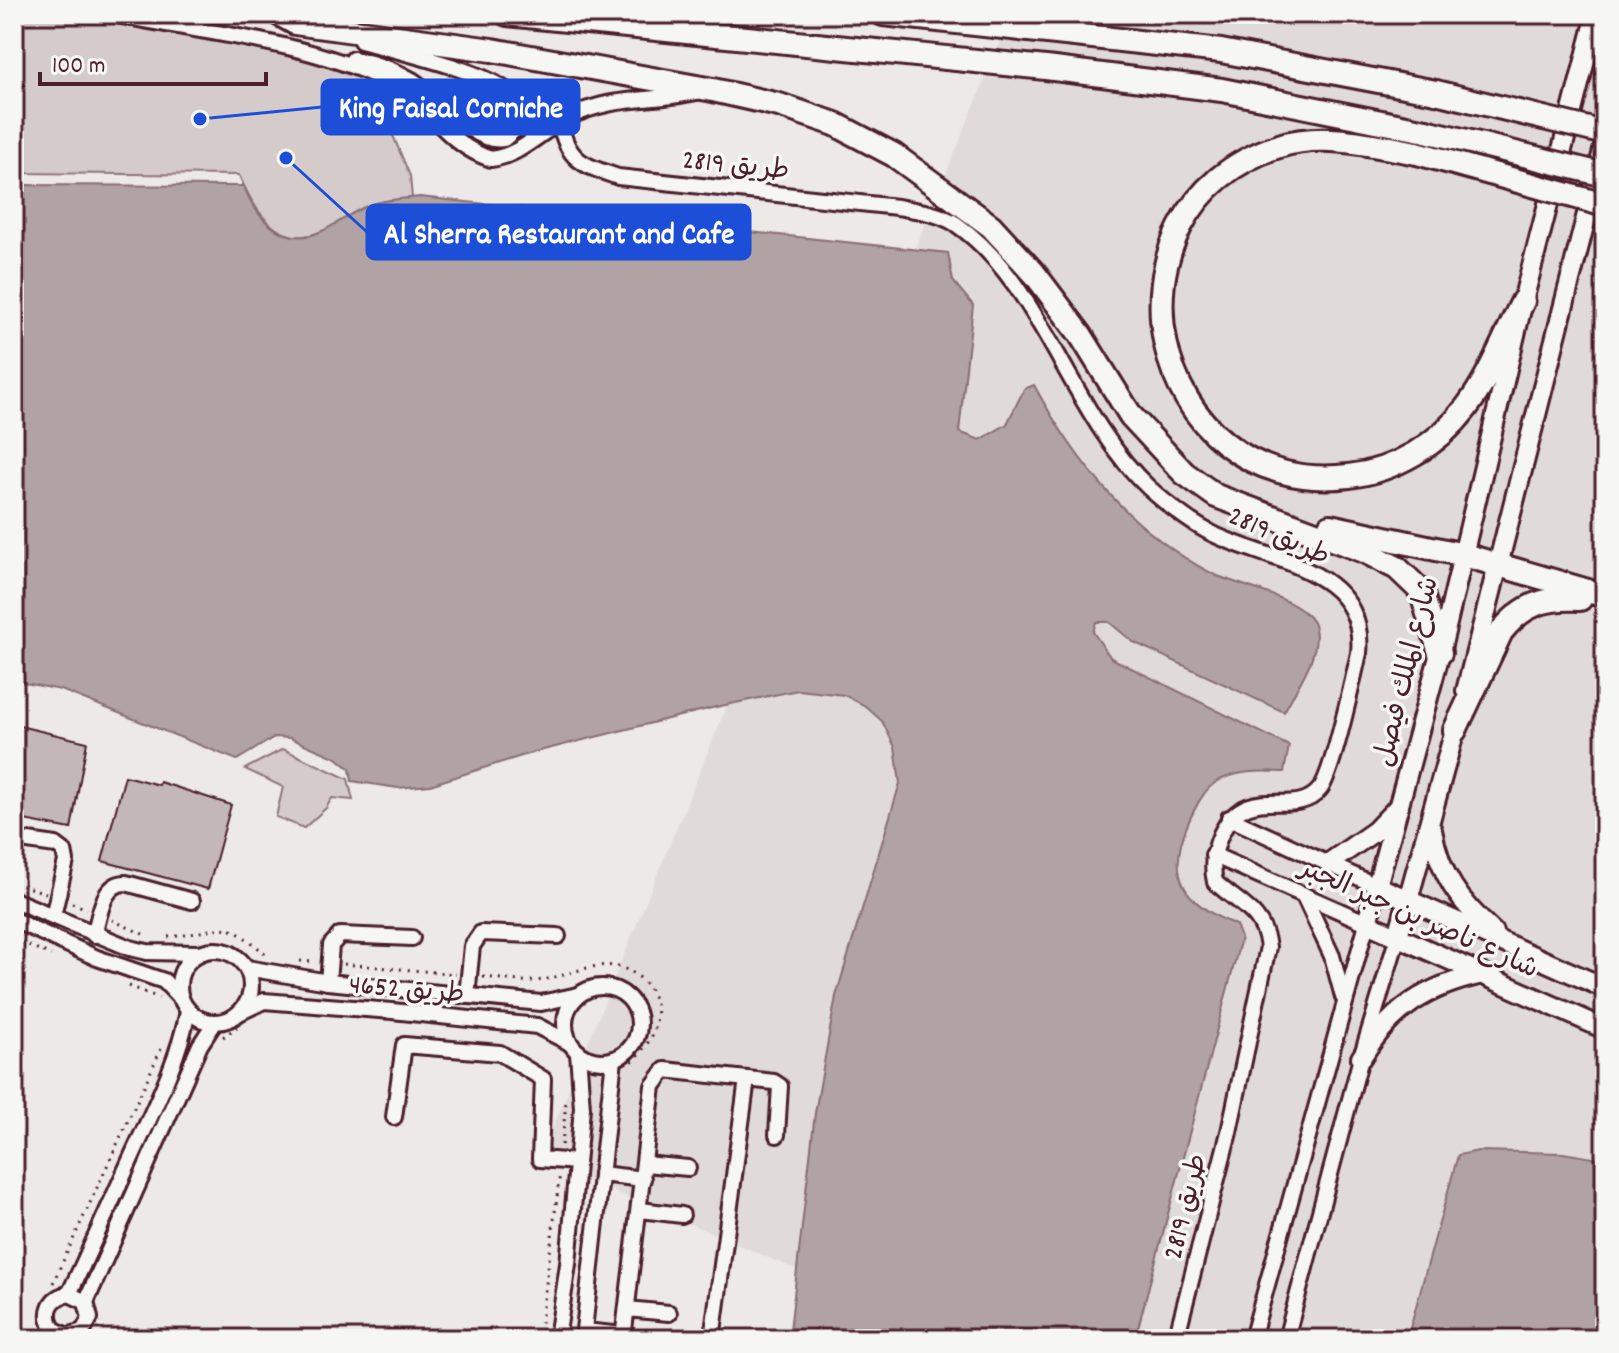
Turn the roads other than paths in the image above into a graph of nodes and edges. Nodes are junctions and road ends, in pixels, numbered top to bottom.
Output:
1 (113, 14) edge
2 (507, 14) edge
3 (883, 14) edge
4 (1597, 14) edge
5 (287, 18) edge
6 (322, 56) junction
7 (707, 89) junction
8 (560, 122) junction
9 (1605, 133) edge
10 (1605, 143) edge
11 (1605, 175) edge
12 (1605, 205) edge
13 (1523, 301) junction
14 (1258, 511) junction
15 (1464, 555) junction
16 (1499, 565) junction
17 (1605, 598) edge
18 (1440, 653) junction
19 (1455, 730) junction
20 (1401, 804) junction
21 (1229, 818) junction
22 (1431, 823) junction
23 (14, 839) edge
24 (1213, 855) junction
25 (1329, 863) junction
26 (1379, 887) junction
27 (1302, 894) junction
28 (14, 900) edge
29 (192, 901) dead end
30 (1410, 901) junction
31 (53, 916) junction
32 (14, 920) edge
33 (1367, 923) junction
34 (94, 935) junction
35 (558, 936) dead end
36 (1398, 936) junction
37 (412, 938) dead end
38 (1506, 945) junction
39 (198, 953) junction
40 (247, 968) junction
41 (1483, 974) junction
42 (328, 982) junction
43 (1605, 988) edge
44 (578, 995) junction
45 (467, 996) junction
46 (179, 997) junction
47 (1343, 999) junction
48 (188, 1011) junction
49 (242, 1018) junction
50 (215, 1022) junction
51 (1605, 1029) edge
52 (574, 1048) junction
53 (1361, 1058) junction
54 (614, 1059) junction
55 (747, 1079) junction
56 (394, 1117) dead end
57 (777, 1135) dead end
58 (577, 1162) junction
59 (688, 1168) dead end
60 (644, 1172) junction
61 (601, 1174) junction
62 (640, 1210) junction
63 (682, 1215) dead end
64 (69, 1294) junction
65 (86, 1302) junction
66 (627, 1309) junction
67 (669, 1313) dead end
68 (583, 1335) edge
69 (624, 1337) edge
70 (557, 1339) edge
71 (712, 1339) edge
72 (1176, 1339) edge
73 (1252, 1339) edge
74 (1286, 1339) edge

1 - 6 street
2 - 11 highway, bridge
3 - 9 highway, bridge
4 - 13 main road, شارع الملك فيصل
5 - 6 street
5 - 7 highway
6 - 8 street
7 - 8 street
7 - 14 highway
8 - 21 street, طريق 2819
10 - 16 main road
12 - 13 highway, bridge
13 - 15 main road, شارع الملك فيصل
14 - 15 highway
14 - 18 highway
15 - 16 highway
15 - 18 main road, شارع الملك فيصل
16 - 17 highway
16 - 19 main road
17 - 19 highway
18 - 20 main road, شارع الملك فيصل
19 - 22 main road
20 - 25 main road
20 - 26 main road, شارع الملك فيصل
21 - 24 street
21 - 25 street, شارع ناصر بن جبر الجبر
22 - 30 main road
22 - 38 main road
23 - 31 street
24 - 27 street, شارع ناصر بن جبر الجبر
24 - 72 street, طريق 2819
25 - 26 street, شارع ناصر بن جبر الجبر
26 - 30 main road, شارع ناصر بن جبر الجبر
26 - 33 main road, شارع الملك فيصل
27 - 33 street, شارع ناصر بن جبر الجبر
27 - 47 street
28 - 31 street
29 - 34 street
30 - 36 main road
30 - 38 main road, شارع ناصر بن جبر الجبر
31 - 34 street
32 - 46 street
33 - 36 main road, شارع ناصر بن جبر الجبر
33 - 47 street, شارع الملك فيصل
34 - 39 street
35 - 45 street
36 - 41 main road, شارع ناصر بن جبر الجبر
36 - 53 street
37 - 42 street
38 - 43 main road, شارع ناصر بن جبر الجبر
39 - 40 street
39 - 46 street
40 - 42 street, طريق 4652
40 - 49 street
41 - 51 main road, شارع ناصر بن جبر الجبر
41 - 53 main road
42 - 45 street, طريق 4652
44 - 45 street, طريق 4652
44 - 52 street
44 - 54 street
46 - 48 street
47 - 73 street, شارع الملك فيصل
48 - 50 street
48 - 64 street
49 - 50 street
49 - 52 street, طريق 4652
50 - 65 street
52 - 54 street
52 - 58 street
53 - 74 street
54 - 61 street
55 - 57 street
55 - 60 street
55 - 71 street
56 - 58 street
58 - 70 street
59 - 60 street
60 - 61 street
60 - 62 street
61 - 68 street
62 - 63 street
62 - 66 street
64 - 65 street
64 - 65 street
66 - 67 street
66 - 69 street
68 - 69 street

